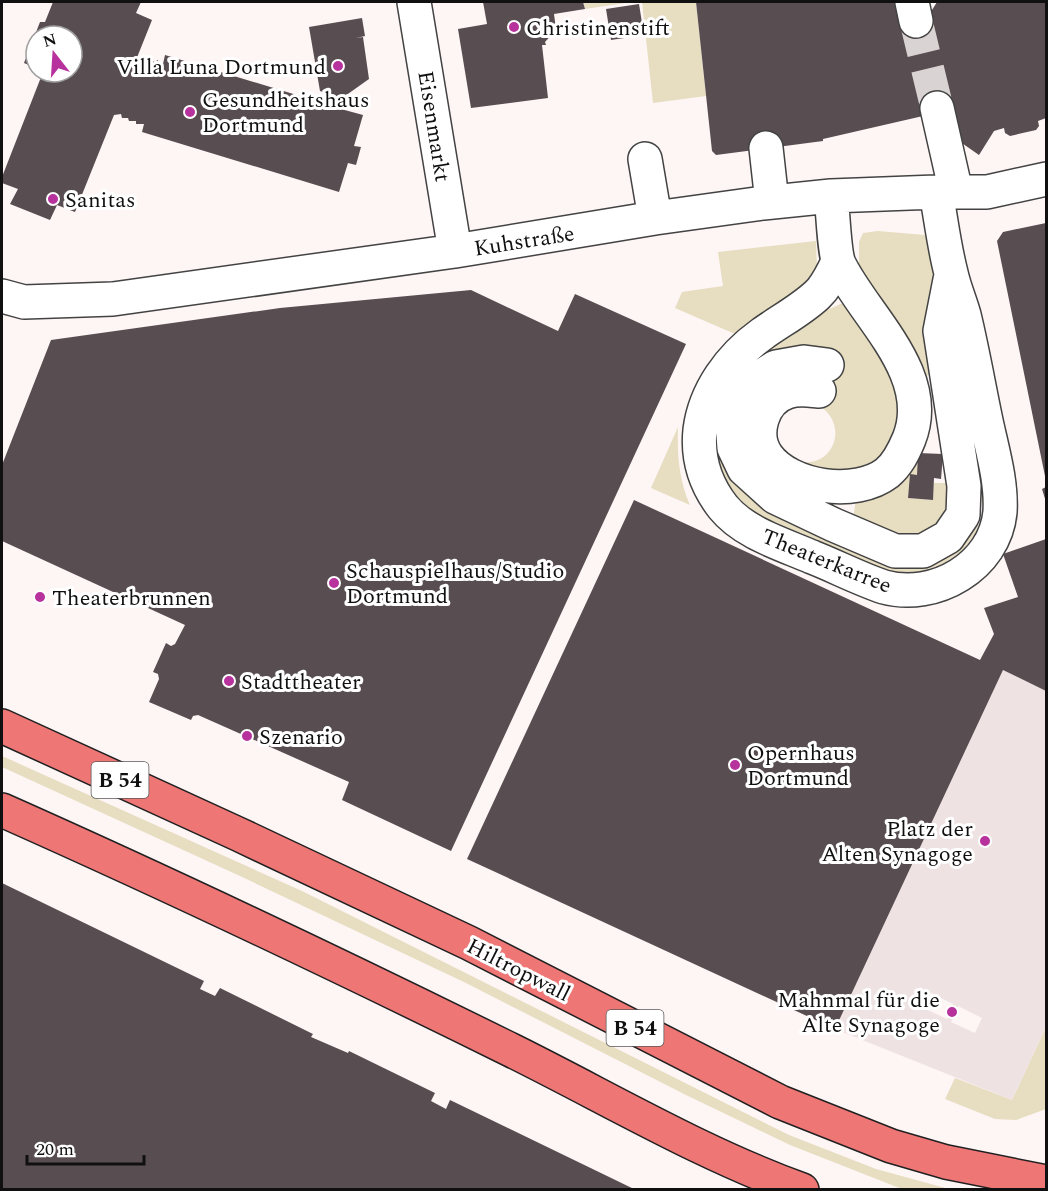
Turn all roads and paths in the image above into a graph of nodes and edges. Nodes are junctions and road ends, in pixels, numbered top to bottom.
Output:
1 (414, 2) edge
2 (937, 108) tunnel mouth
3 (766, 148) dead end
4 (645, 159) dead end
5 (1047, 179) edge
6 (946, 192) junction
7 (831, 196) junction
8 (772, 202) junction
9 (655, 218) junction
10 (455, 251) junction
11 (838, 262) junction
12 (951, 275) junction
13 (2, 296) edge
14 (2, 726) edge
15 (2, 810) edge
16 (1047, 1182) edge
17 (802, 1190) edge

1 - 10 street, Eisenmarkt
2 - 6 street, Theaterkarree
3 - 8 street
4 - 9 street
5 - 6 street, Kuhstraße
6 - 7 street, Kuhstraße
6 - 12 street, Theaterkarree
7 - 8 street, Kuhstraße
7 - 11 street, Theaterkarree
8 - 9 street, Kuhstraße
9 - 10 street, Kuhstraße
10 - 13 street, Kuhstraße
11 - 12 street, Theaterkarree
11 - 12 street, Theaterkarree
14 - 16 main road, Hiltropwall / B 54
15 - 17 main road

